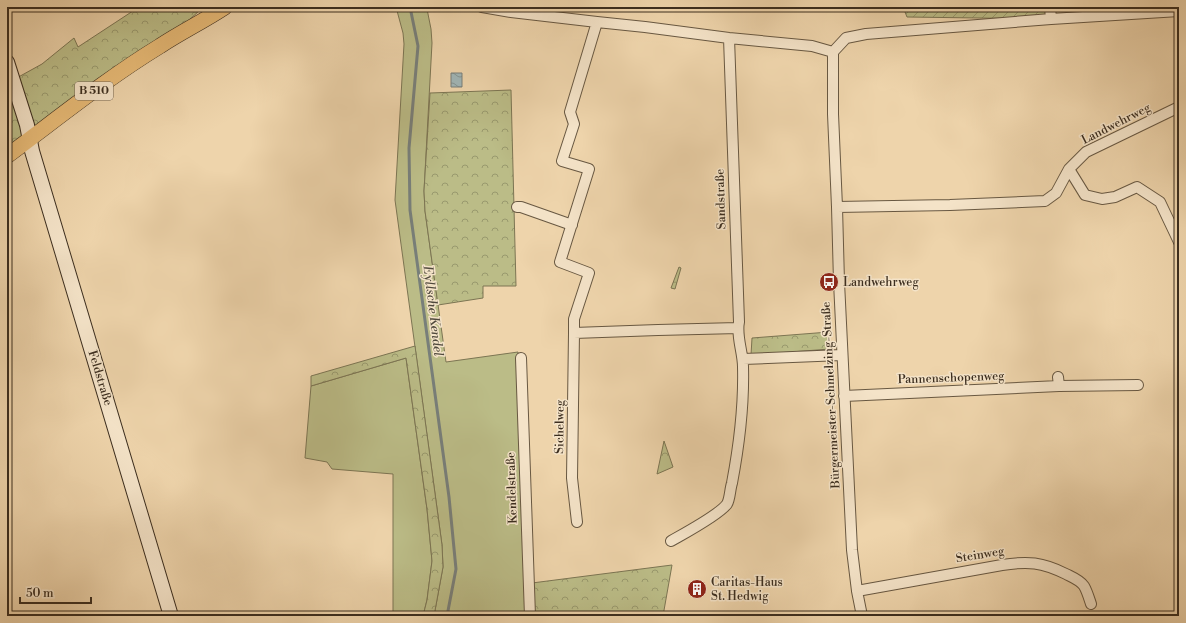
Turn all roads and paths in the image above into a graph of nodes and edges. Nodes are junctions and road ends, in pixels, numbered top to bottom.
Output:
1 (225, 7) edge
2 (482, 7) edge
3 (1050, 7) edge
4 (1179, 11) edge
5 (1051, 20) junction
6 (597, 22) junction
7 (729, 38) junction
8 (832, 52) junction
9 (7, 62) edge
10 (1179, 107) edge
11 (30, 139) junction
12 (7, 156) edge
13 (1069, 169) junction
14 (837, 206) junction
15 (518, 207) dead end
16 (572, 225) junction
17 (1179, 242) edge
18 (738, 328) junction
19 (574, 333) junction
20 (842, 355) junction
21 (521, 358) dead end
22 (743, 358) junction
23 (1138, 385) dead end
24 (844, 396) junction
25 (577, 522) dead end
26 (671, 541) dead end
27 (857, 591) junction
28 (1091, 604) dead end
29 (171, 616) edge
30 (530, 616) edge
31 (862, 616) edge

1 - 11 main road, B 510
2 - 6 street
3 - 5 street
4 - 5 street
5 - 8 street
6 - 7 street
6 - 16 street
7 - 8 street
7 - 18 street, Sandstraße
8 - 14 street, Bürgermeister-Schmelzing-Straße
9 - 11 street, Feldstraße
10 - 13 street, Landwehrweg
11 - 12 main road, B 510
11 - 29 street, Feldstraße
13 - 14 street, Landwehrweg
13 - 17 street
14 - 20 street, Bürgermeister-Schmelzing-Straße
15 - 16 street
16 - 19 street, Sichelweg
18 - 19 street
18 - 22 street, Sandstraße
19 - 25 street, Sichelweg
20 - 22 street
20 - 24 street, Bürgermeister-Schmelzing-Straße
21 - 30 street, Kendelstraße
22 - 26 street, Sandstraße
23 - 24 street, Pannenschopenweg
24 - 27 street, Bürgermeister-Schmelzing-Straße
27 - 28 street, Steinweg
27 - 31 street, Bürgermeister-Schmelzing-Straße

